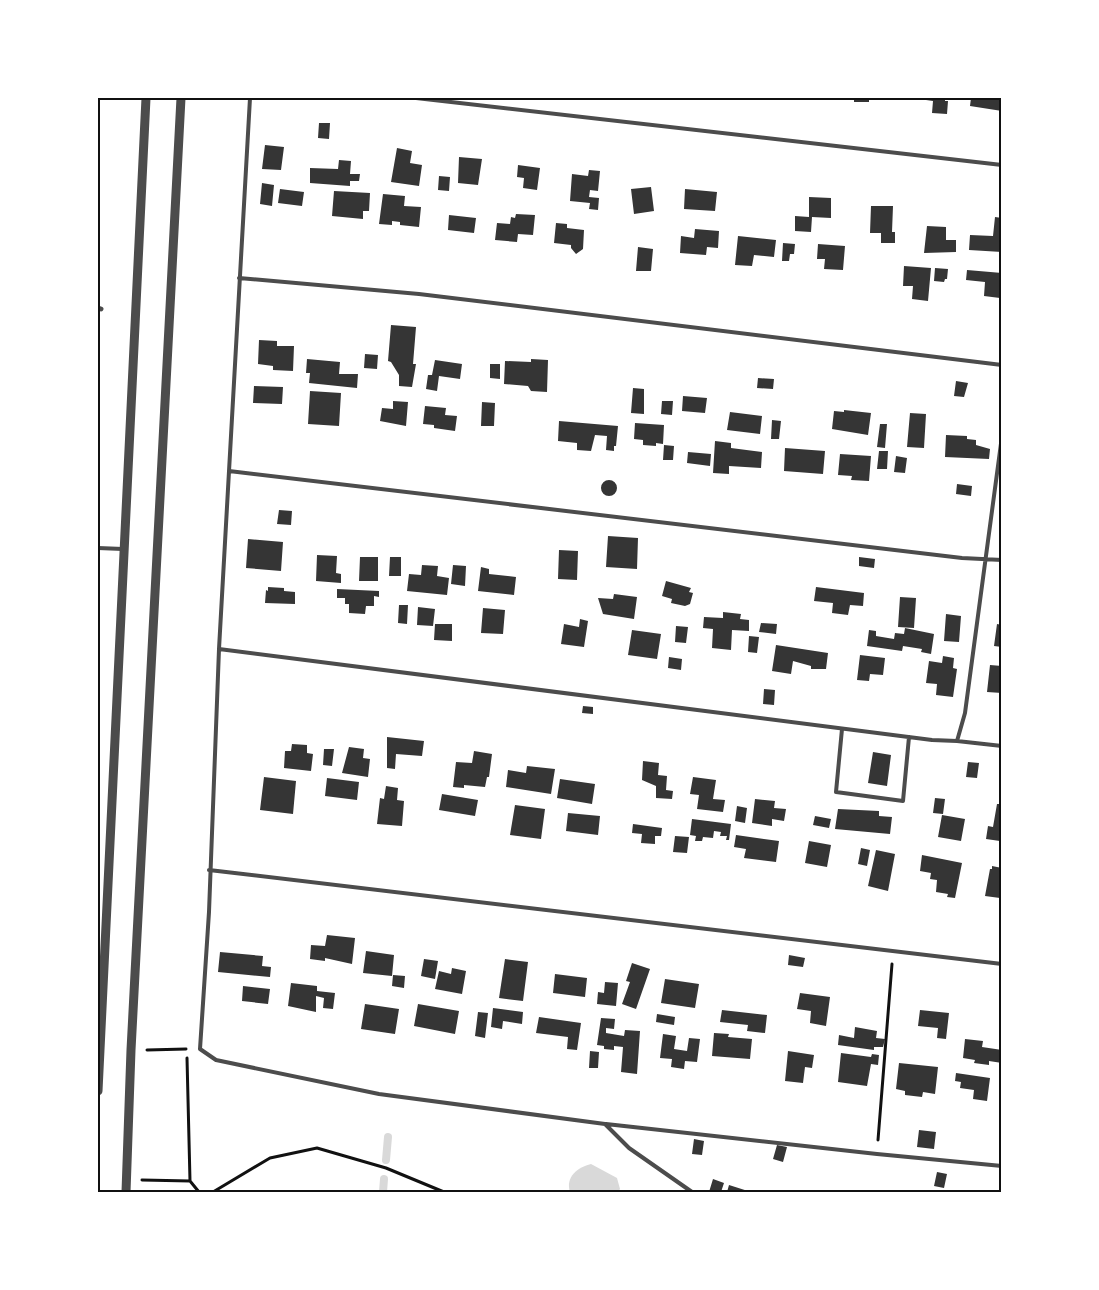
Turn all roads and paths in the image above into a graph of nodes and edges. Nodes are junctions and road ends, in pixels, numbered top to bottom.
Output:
1 (146, 98) edge
2 (181, 98) edge
3 (250, 98) edge
4 (416, 98) edge
5 (1002, 165) edge
6 (239, 278) junction
7 (1002, 364) edge
8 (1002, 436) edge
9 (229, 471) junction
10 (98, 548) edge
11 (124, 549) junction
12 (986, 558) junction
13 (1002, 560) edge
14 (219, 649) junction
15 (842, 729) junction
16 (909, 737) junction
17 (957, 741) junction
18 (1002, 746) edge
19 (209, 870) junction
20 (893, 951) junction
21 (1002, 964) edge
22 (187, 1049) junction
23 (200, 1049) junction
24 (131, 1050) junction
25 (98, 1091) edge
26 (605, 1124) junction
27 (877, 1154) junction
28 (1002, 1166) edge
29 (126, 1179) junction
30 (190, 1181) junction
31 (126, 1192) edge
32 (199, 1192) edge
33 (213, 1192) edge
34 (444, 1192) edge
35 (692, 1192) edge

1 - 11 street
2 - 24 street
3 - 6 lane
4 - 5 lane
6 - 7 lane
6 - 9 lane
8 - 12 lane
9 - 12 lane
9 - 14 lane
10 - 11 lane
11 - 25 street
12 - 13 lane
12 - 17 lane
14 - 15 lane
14 - 19 lane
15 - 16 lane
15 - 16 lane
16 - 17 lane
17 - 18 lane
19 - 20 lane
19 - 23 lane
20 - 21 lane
20 - 27 path
22 - 23 path
22 - 24 path
22 - 30 path
23 - 26 lane
24 - 29 street
26 - 27 lane
26 - 35 lane
27 - 28 lane
29 - 30 path
29 - 31 street
30 - 32 path
33 - 34 path

